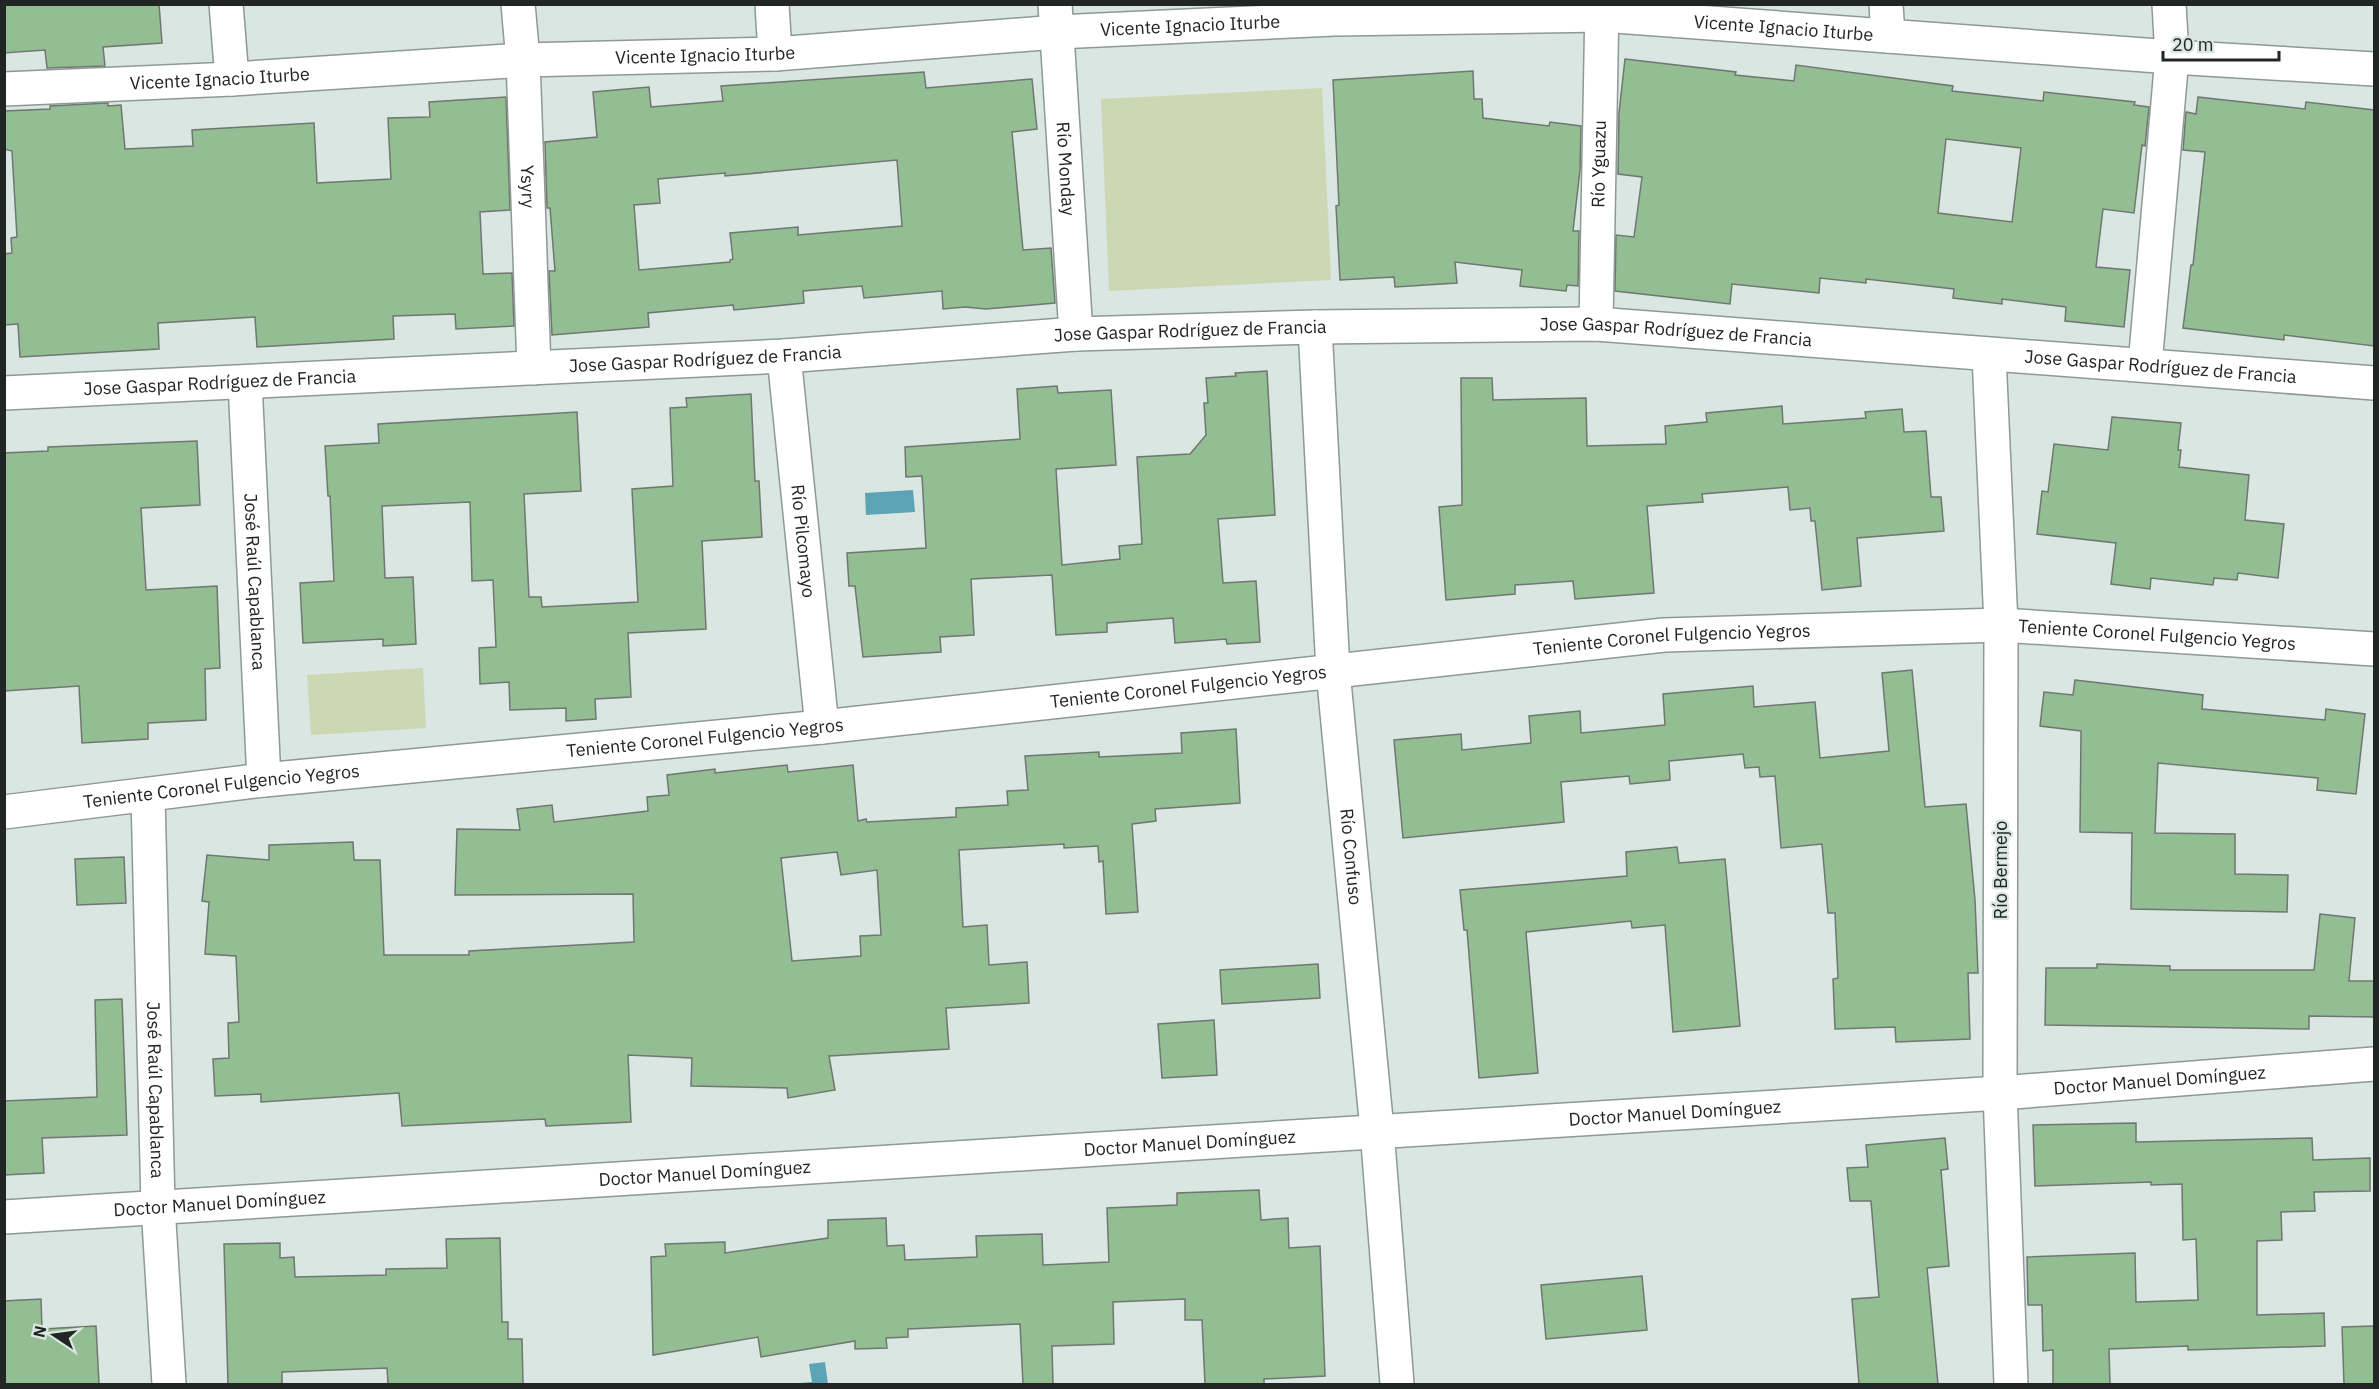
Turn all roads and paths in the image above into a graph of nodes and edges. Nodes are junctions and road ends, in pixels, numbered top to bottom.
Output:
1 (226, 4) edge
2 (518, 4) edge
3 (772, 4) edge
4 (2169, 4) edge
5 (1602, 10) edge
6 (1334, 12) edge
7 (1056, 18) edge
8 (1887, 20) edge
9 (775, 54) junction
10 (2172, 57) junction
11 (523, 60) junction
12 (2374, 69) edge
13 (232, 79) junction
14 (4, 89) edge
15 (1596, 324) junction
16 (1315, 327) junction
17 (1076, 333) junction
18 (1989, 355) junction
19 (784, 356) junction
20 (2145, 365) junction
21 (534, 368) junction
22 (245, 382) junction
23 (2374, 383) edge
24 (4, 393) edge
25 (2001, 625) junction
26 (2374, 649) edge
27 (1333, 671) junction
28 (822, 727) junction
29 (264, 780) junction
30 (148, 796) junction
31 (4, 812) edge
32 (2374, 1064) edge
33 (2000, 1093) junction
34 (1377, 1130) junction
35 (158, 1206) junction
36 (4, 1217) edge
37 (169, 1384) edge
38 (1397, 1384) edge
39 (2010, 1384) edge

1 - 13 street
2 - 11 street, Ysyry
3 - 9 street
4 - 10 street
5 - 6 street, Vicente Ignacio Iturbe
5 - 8 street, Vicente Ignacio Iturbe
5 - 15 street, Río Yguazu
6 - 7 street, Vicente Ignacio Iturbe
7 - 9 street, Vicente Ignacio Iturbe
7 - 17 street, Río Monday
8 - 10 street, Vicente Ignacio Iturbe
9 - 11 street, Vicente Ignacio Iturbe
10 - 12 street, Vicente Ignacio Iturbe
10 - 20 street
11 - 13 street, Vicente Ignacio Iturbe
11 - 21 street, Ysyry
13 - 14 street, Vicente Ignacio Iturbe
15 - 16 street, Jose Gaspar Rodríguez de Francia
15 - 18 street, Jose Gaspar Rodríguez de Francia
16 - 17 street, Jose Gaspar Rodríguez de Francia
16 - 27 street, Río Confuso
17 - 19 street, Jose Gaspar Rodríguez de Francia
18 - 20 street, Jose Gaspar Rodríguez de Francia
18 - 25 street, Río Bermejo
19 - 21 street, Jose Gaspar Rodríguez de Francia
19 - 28 street, Río Pilcomayo
20 - 23 street, Jose Gaspar Rodríguez de Francia
21 - 22 street, Jose Gaspar Rodríguez de Francia
22 - 24 street, Jose Gaspar Rodríguez de Francia
22 - 29 street, José Raúl Capablanca
25 - 26 street, Teniente Coronel Fulgencio Yegros
25 - 27 street, Teniente Coronel Fulgencio Yegros
25 - 33 street, Río Bermejo
27 - 28 street, Teniente Coronel Fulgencio Yegros
27 - 34 street, Río Confuso
28 - 29 street, Teniente Coronel Fulgencio Yegros
29 - 30 street, Teniente Coronel Fulgencio Yegros
30 - 31 street, Teniente Coronel Fulgencio Yegros
30 - 35 street, José Raúl Capablanca
32 - 33 street, Doctor Manuel Domínguez
33 - 34 street, Doctor Manuel Domínguez
33 - 39 street, Río Bermejo
34 - 35 street, Doctor Manuel Domínguez
34 - 38 street, Río Confuso
35 - 36 street, Doctor Manuel Domínguez
35 - 37 street, José Raúl Capablanca

